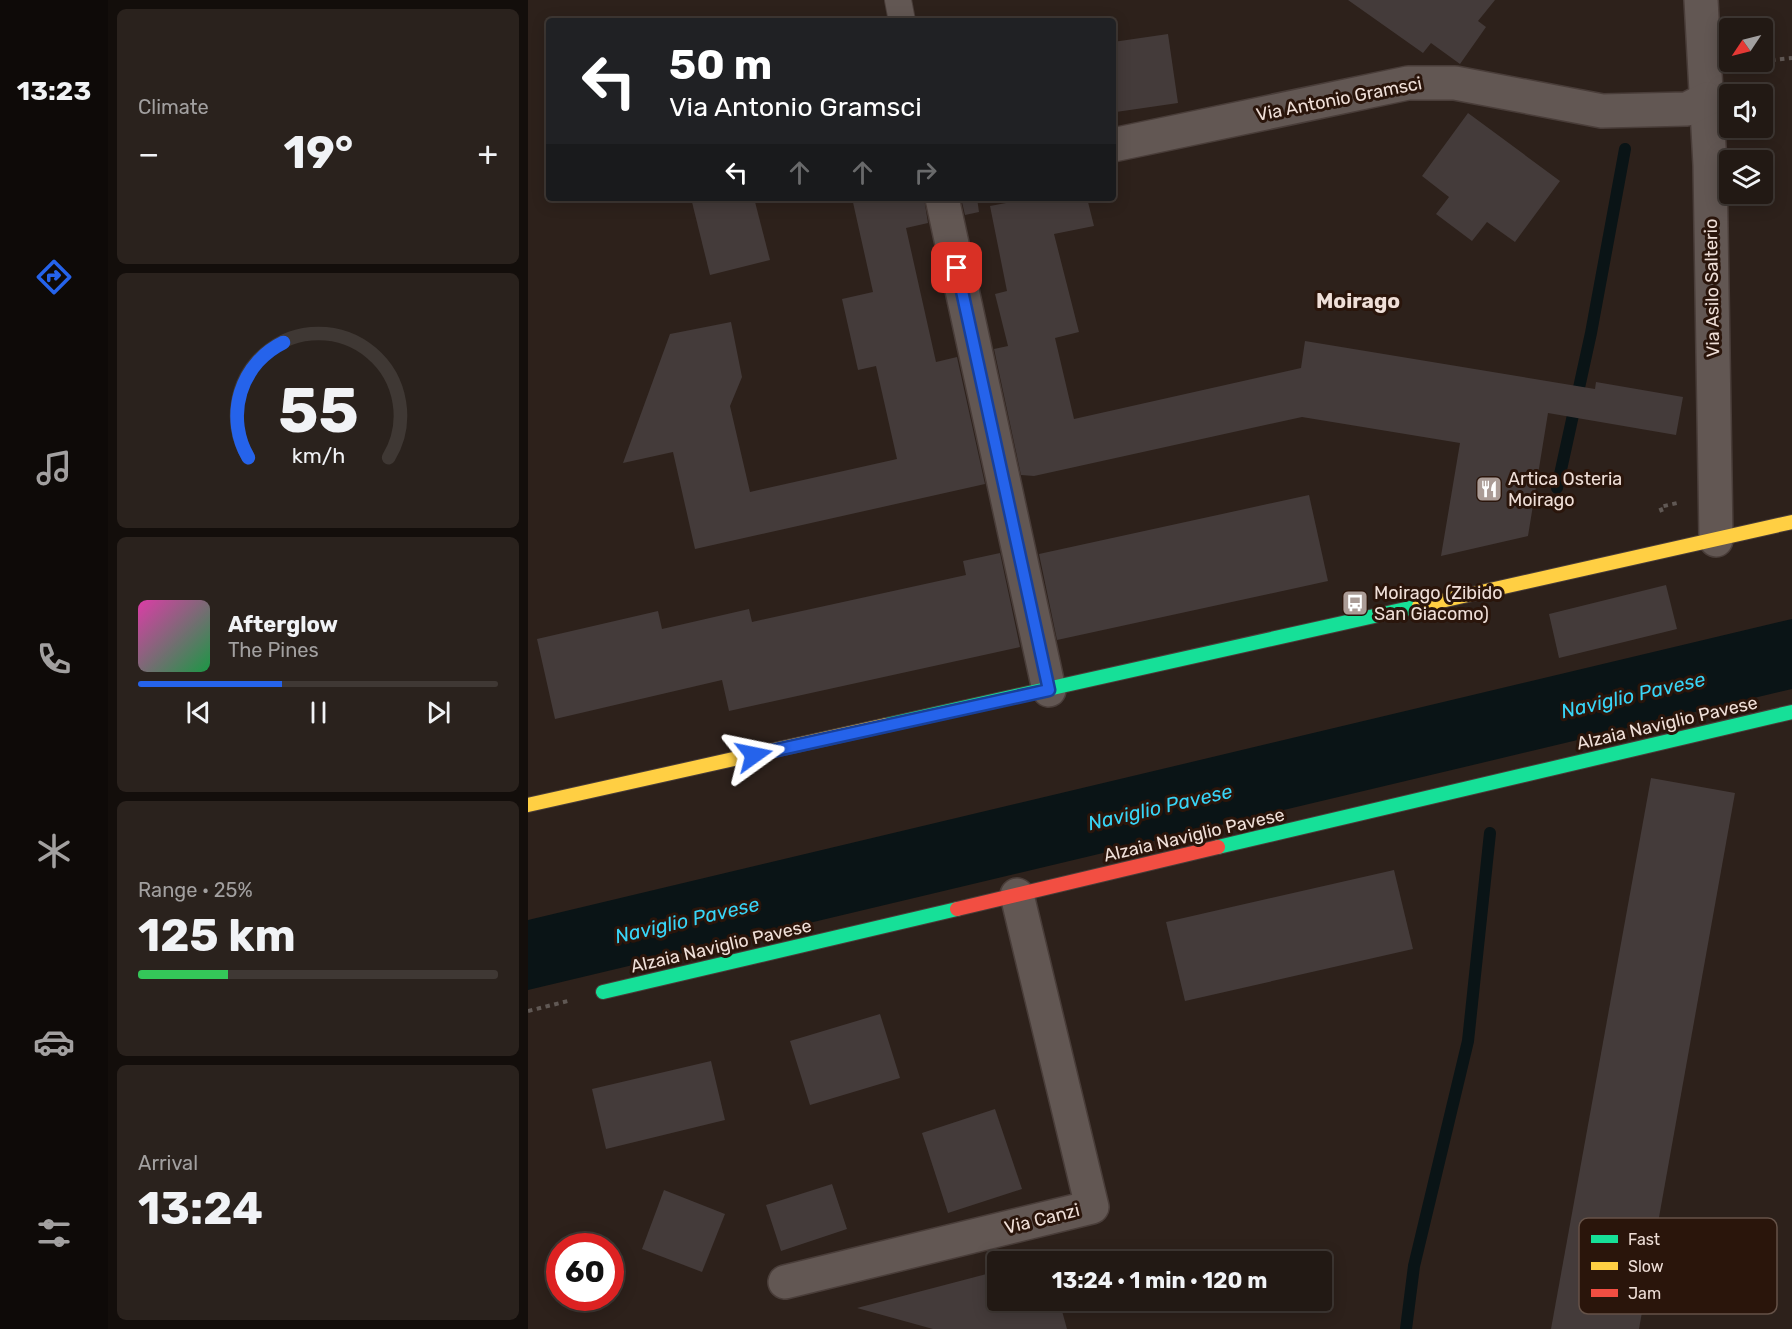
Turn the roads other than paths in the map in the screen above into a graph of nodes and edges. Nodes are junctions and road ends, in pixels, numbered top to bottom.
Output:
1 (898, 0) edge
2 (1701, 0) edge
3 (902, 18) edge
4 (1707, 99) junction
5 (1116, 144) edge
6 (943, 201) edge
7 (1792, 522) edge
8 (1716, 540) junction
9 (1049, 690) junction
10 (1792, 712) edge
11 (528, 805) edge
12 (1017, 895) junction
13 (603, 992) dead end
14 (785, 1282) dead end

1 - 3 lane
2 - 4 street, Via Asilo Salterio
4 - 5 street, Via Antonio Gramsci
4 - 8 street, Via Asilo Salterio
6 - 9 street
7 - 8 main road
8 - 9 main road
9 - 11 main road
10 - 12 main road, Alzaia Naviglio Pavese
12 - 13 main road, Alzaia Naviglio Pavese
12 - 14 street, Via Canzi

